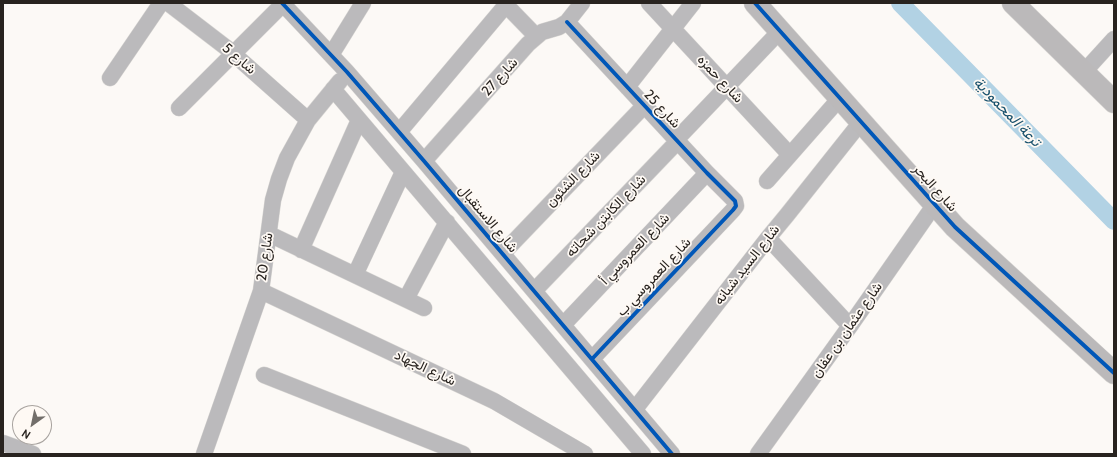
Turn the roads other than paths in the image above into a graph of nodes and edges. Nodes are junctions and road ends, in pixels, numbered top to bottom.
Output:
1 (161, 3) edge
2 (168, 3) edge
3 (363, 3) edge
4 (582, 3) edge
5 (649, 3) edge
6 (693, 3) edge
7 (755, 3) edge
8 (1013, 3) edge
9 (282, 4) edge
10 (505, 4) edge
11 (567, 22) junction
12 (673, 29) junction
13 (780, 31) junction
14 (536, 36) junction
15 (1114, 39) edge
16 (233, 54) junction
17 (332, 55) junction
18 (347, 72) junction
19 (1083, 73) junction
20 (110, 78) dead end
21 (727, 86) junction
22 (627, 87) junction
23 (333, 89) junction
24 (840, 98) junction
25 (1114, 102) edge
26 (644, 106) junction
27 (179, 108) dead end
28 (308, 120) junction
29 (359, 120) junction
30 (862, 122) junction
31 (399, 132) junction
32 (676, 141) junction
33 (790, 155) junction
34 (424, 161) junction
35 (403, 172) junction
36 (707, 174) junction
37 (767, 180) dead end
38 (935, 204) junction
39 (733, 210) joint
40 (447, 222) junction
41 (269, 234) junction
42 (768, 238) junction
43 (301, 250) junction
44 (503, 253) junction
45 (355, 275) junction
46 (534, 290) junction
47 (261, 291) junction
48 (406, 299) junction
49 (424, 308) dead end
50 (563, 325) junction
51 (850, 326) junction
52 (592, 359) junction
53 (1114, 373) edge
54 (264, 375) dead end
55 (635, 409) junction
56 (3, 443) edge
57 (33, 454) edge
58 (204, 454) edge
59 (463, 454) edge
60 (585, 454) edge
61 (642, 454) edge
62 (672, 454) edge
63 (758, 454) edge

1 - 20 street
2 - 16 street, شارع 5
3 - 17 street
4 - 11 street, شارع 27
5 - 12 street, شارع حمزه
6 - 12 street
7 - 13 street, شارع البحر
8 - 19 street
9 - 16 street
9 - 17 street, شارع الاستقبال
10 - 14 street
10 - 31 street
11 - 14 street, شارع 27
11 - 22 street, شارع 25
12 - 21 street, شارع حمزه
12 - 22 street
13 - 21 street, شارع الكابتن شحاته
13 - 24 street, شارع البحر
14 - 34 street, شارع 27
15 - 19 street
16 - 27 street
16 - 28 street, شارع 5
17 - 18 street, شارع الاستقبال
18 - 23 street, شارع 20
18 - 31 street, شارع الاستقبال
19 - 25 street
21 - 32 street, شارع الكابتن شحاته
21 - 33 street, شارع حمزه
22 - 26 street, شارع 25
23 - 28 street, شارع 20
23 - 29 street
24 - 30 street, شارع البحر
24 - 33 street
26 - 32 street, شارع 25
26 - 44 street, شارع الشئون
28 - 41 street, شارع 20
29 - 35 street
29 - 43 street
30 - 38 street, شارع البحر
30 - 42 street, شارع السيد شبانه
31 - 34 street, شارع الاستقبال
32 - 36 street, شارع 25
32 - 46 street, شارع الكابتن شحاته
33 - 37 street
34 - 44 street, شارع الاستقبال
35 - 40 street
35 - 45 street
36 - 39 street, شارع 25
36 - 50 street, شارع العمروسي أ
38 - 51 street, شارع عثمان بن عفان
38 - 53 street, شارع البحر
39 - 52 street, شارع العمروسي ب
40 - 48 street
40 - 61 street
41 - 43 street
41 - 47 street, شارع 20
42 - 51 street
42 - 55 street, شارع السيد شبانه
43 - 45 street
44 - 46 street, شارع الاستقبال
45 - 48 street
46 - 50 street, شارع الاستقبال
47 - 58 street, شارع 20
47 - 60 street, شارع الجهاد
48 - 49 street
50 - 52 street, شارع الاستقبال
51 - 63 street, شارع عثمان بن عفان
52 - 55 street, شارع الاستقبال
54 - 59 street
55 - 62 street, شارع الاستقبال
56 - 57 street

